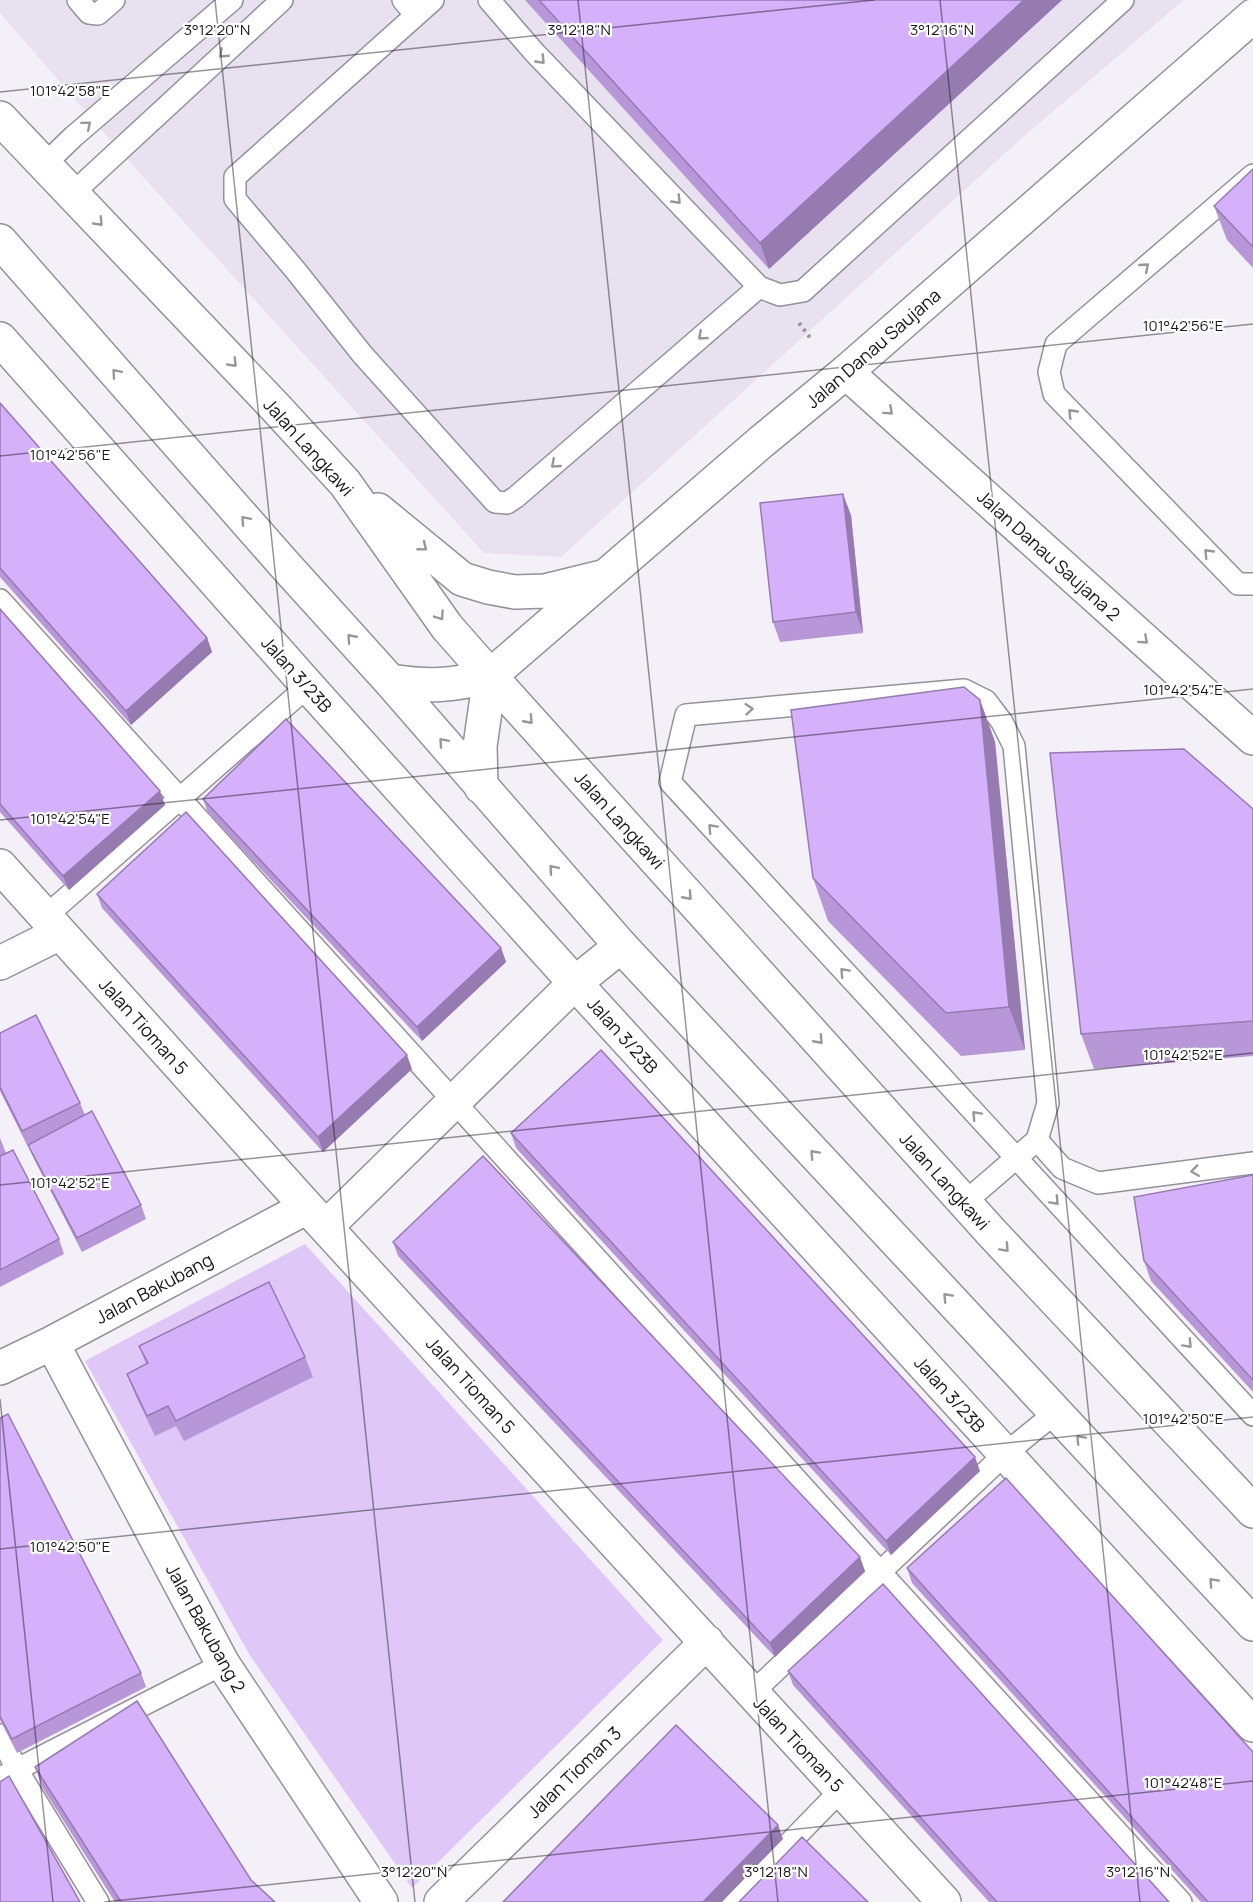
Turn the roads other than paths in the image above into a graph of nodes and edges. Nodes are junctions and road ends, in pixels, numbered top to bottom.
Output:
1 (78, 0) edge
2 (114, 0) edge
3 (282, 0) edge
4 (433, 0) edge
5 (489, 0) edge
6 (1123, 0) edge
7 (223, 3) edge
8 (410, 8) edge
9 (1253, 16) edge
10 (0, 118) edge
11 (44, 165) junction
12 (1253, 175) edge
13 (72, 195) junction
14 (0, 241) edge
15 (759, 287) junction
16 (0, 339) edge
17 (846, 372) junction
18 (345, 483) junction
19 (606, 576) junction
20 (1253, 584) edge
21 (0, 600) edge
22 (490, 676) junction
23 (390, 681) junction
24 (308, 686) junction
25 (1251, 732) edge
26 (481, 787) junction
27 (182, 799) junction
28 (0, 866) edge
29 (53, 925) junction
30 (621, 946) junction
31 (0, 963) edge
32 (575, 983) junction
33 (453, 1101) junction
34 (1037, 1140) junction
35 (1016, 1158) junction
36 (1253, 1163) edge
37 (965, 1202) junction
38 (317, 1217) junction
39 (52, 1342) junction
40 (0, 1368) edge
41 (1055, 1413) junction
42 (1253, 1415) edge
43 (1005, 1454) junction
44 (1253, 1511) edge
45 (881, 1573) junction
46 (1253, 1624) edge
47 (707, 1642) junction
48 (223, 1664) junction
49 (752, 1693) junction
50 (1253, 1725) edge
51 (0, 1735) edge
52 (8, 1774) edge
53 (842, 1790) junction
54 (98, 1902) edge
55 (381, 1902) edge
56 (441, 1902) edge
57 (732, 1902) edge
58 (944, 1902) edge
59 (1182, 1902) edge

1 - 2 lane
3 -> 13 lane
4 - 8 lane
5 -> 15 lane
6 - 15 lane
11 -> 7 lane
15 -> 8 lane
9 - 17 street, Jalan Danau Saujana
10 - 11 street, Jalan Langkawi
11 - 13 street, Jalan Langkawi
20 -> 12 lane
13 -> 18 street, Jalan Langkawi
23 -> 14 street
16 - 24 street, Jalan 3/23B
17 - 19 street, Jalan Danau Saujana
17 -> 25 street, Jalan Danau Saujana 2
18 -> 19 street
18 -> 22 street, Jalan Langkawi
19 - 22 street, Jalan Danau Saujana
21 - 27 lane
22 - 23 street
22 - 26 street
22 -> 37 street, Jalan Langkawi
26 -> 23 street
24 - 27 lane
24 - 32 street, Jalan 3/23B
30 -> 26 street
27 - 29 lane
27 - 33 lane
28 - 29 street, Jalan Tioman 5
29 - 31 street
29 - 38 street, Jalan Tioman 5
30 - 32 street, Jalan Bakubang
41 -> 30 street
32 - 33 street, Jalan Bakubang
32 - 43 street, Jalan 3/23B
33 - 38 street, Jalan Bakubang
33 - 45 lane
34 - 35 lane
35 -> 34 lane
36 -> 34 lane
35 - 37 lane
35 -> 42 lane
37 -> 44 street, Jalan Langkawi
38 - 39 street, Jalan Bakubang
38 - 47 street, Jalan Tioman 5
39 - 40 street, Jalan Bakubang
39 - 48 street, Jalan Bakubang 2
41 - 43 lane
46 -> 41 street
43 - 45 lane
43 - 50 street, Jalan 3/23B
45 - 49 lane
45 - 59 lane
47 - 49 street, Jalan Tioman 5
47 - 56 street, Jalan Tioman 3
48 - 52 lane
48 - 55 street, Jalan Bakubang 2
49 - 53 street, Jalan Tioman 5
51 - 52 lane
52 - 54 lane
53 - 57 lane
53 - 58 street, Jalan Tioman 5

